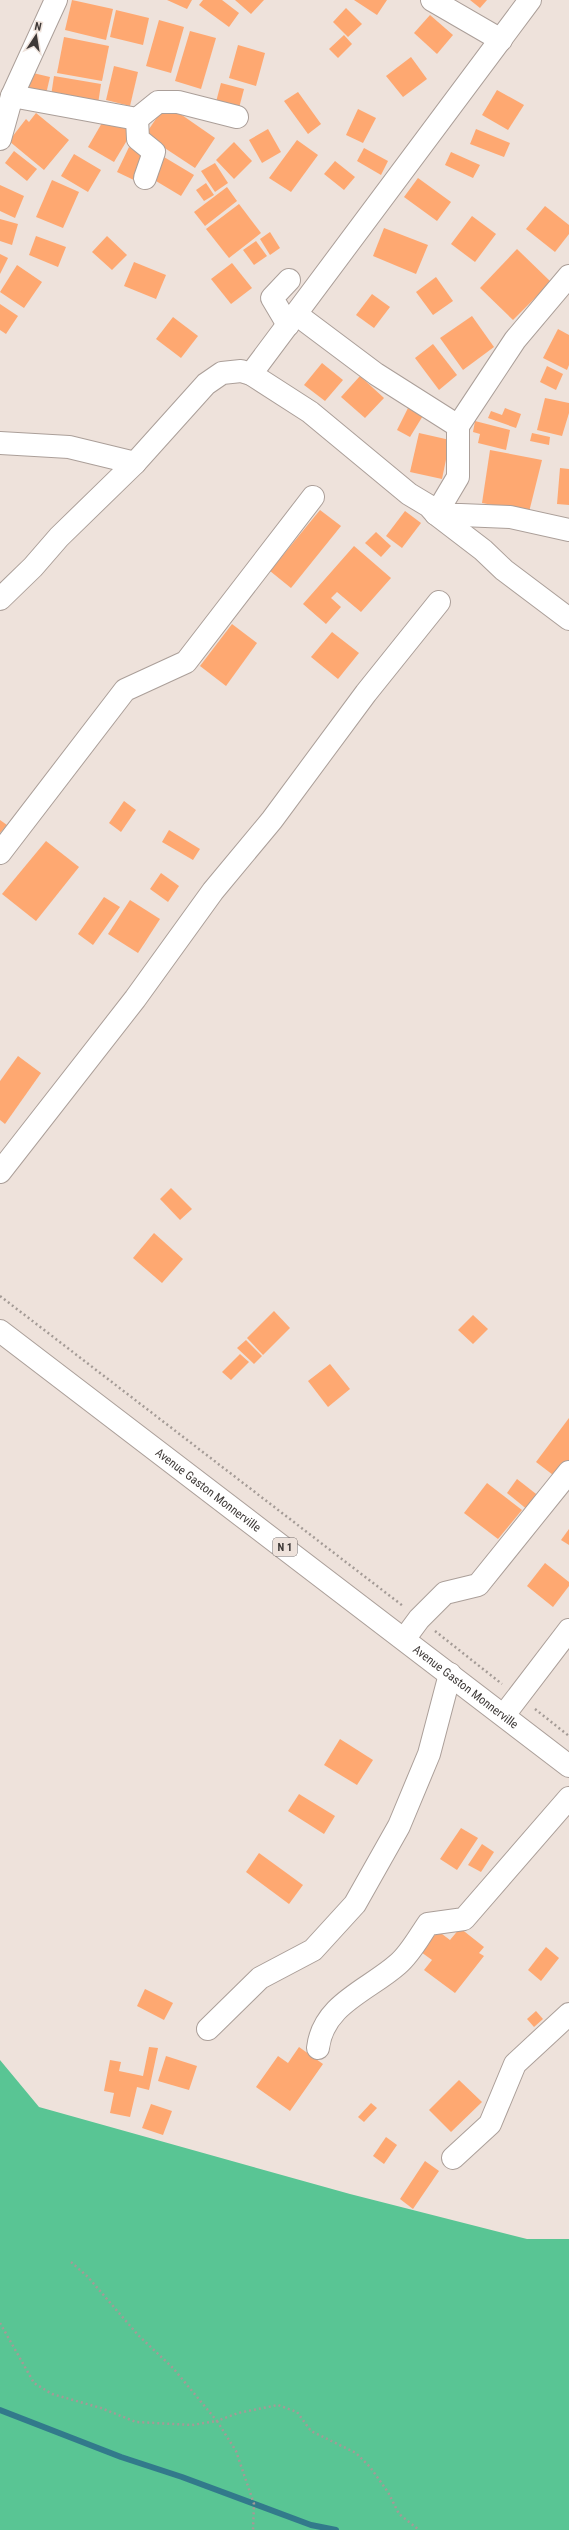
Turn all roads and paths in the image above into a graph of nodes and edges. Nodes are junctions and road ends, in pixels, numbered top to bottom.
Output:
1 (56, 0) edge
2 (432, 0) edge
3 (530, 0) edge
4 (501, 40) junction
5 (12, 96) junction
6 (237, 117) dead end
7 (137, 118) junction
8 (0, 139) edge
9 (145, 178) dead end
10 (569, 276) edge
11 (289, 280) dead end
12 (292, 319) junction
13 (251, 374) junction
14 (458, 426) junction
15 (0, 443) edge
16 (135, 463) junction
17 (313, 497) dead end
18 (436, 514) junction
19 (569, 530) edge
20 (0, 599) edge
21 (439, 602) dead end
22 (569, 619) edge
23 (0, 853) edge
24 (0, 1172) edge
25 (0, 1296) edge
26 (0, 1330) edge
27 (569, 1472) edge
28 (419, 1619) junction
29 (569, 1630) edge
30 (405, 1638) junction
31 (450, 1674) junction
32 (519, 1697) junction
33 (504, 1715) junction
34 (569, 1736) edge
35 (569, 1766) edge
36 (569, 1798) edge
37 (569, 2014) edge
38 (208, 2029) dead end
39 (318, 2048) dead end
40 (453, 2158) dead end
41 (71, 2262) dead end
42 (0, 2323) edge
43 (217, 2421) junction
44 (253, 2530) edge
45 (419, 2530) edge

1 - 5 street
2 - 4 street
3 - 4 street
4 - 12 street
5 - 7 street
5 - 8 street
6 - 7 street
7 - 9 street
10 - 14 street
11 - 12 street
12 - 13 street
12 - 14 street
13 - 16 street
13 - 18 street
14 - 18 street
15 - 16 street
16 - 20 street
17 - 23 street
18 - 19 street
18 - 22 street
21 - 24 street
25 - 28 path
26 - 30 street, Avenue Gaston Monnerville / N 1
27 - 28 street
28 - 30 street
28 - 32 path
29 - 32 street
30 - 31 street, Avenue Gaston Monnerville / N 1
31 - 33 street, Avenue Gaston Monnerville / N 1
31 - 38 street
32 - 33 street
32 - 34 path
33 - 35 street, Avenue Gaston Monnerville / N 1
36 - 39 street
37 - 40 street
41 - 43 path
42 - 43 path
43 - 44 path
43 - 45 path

